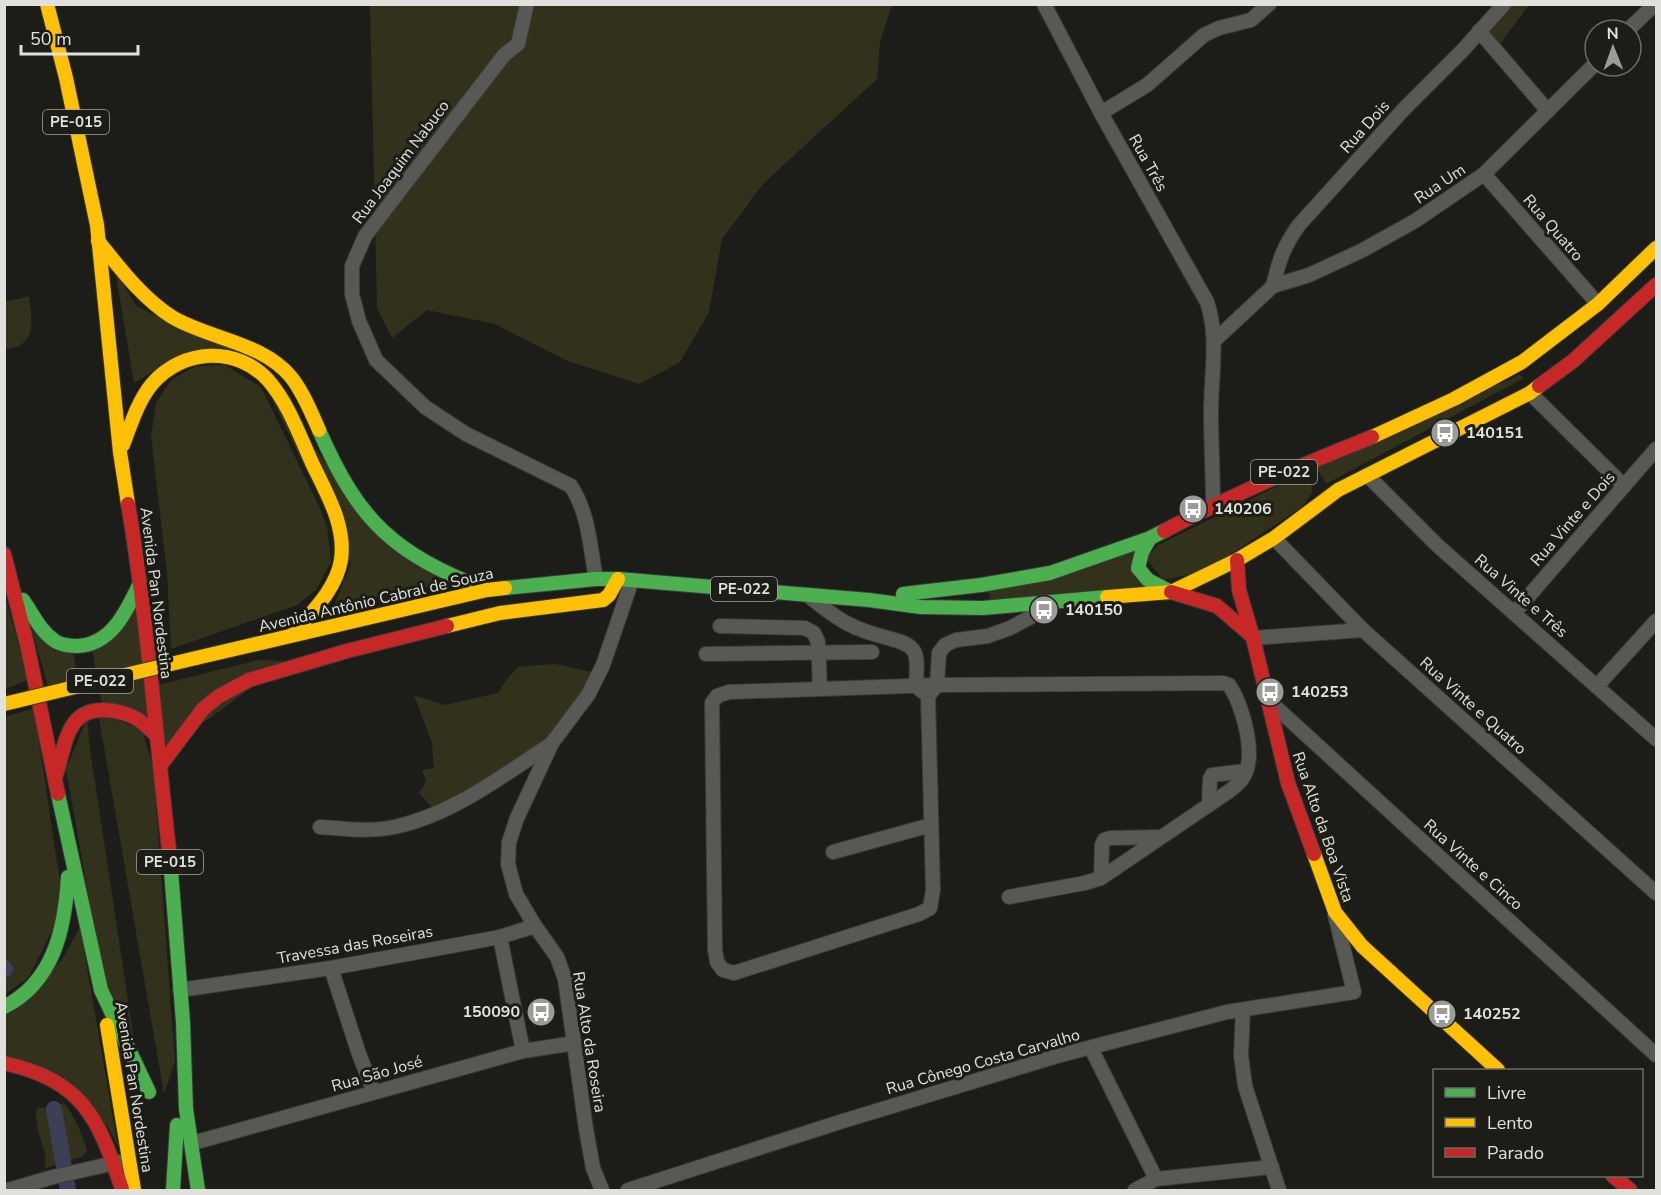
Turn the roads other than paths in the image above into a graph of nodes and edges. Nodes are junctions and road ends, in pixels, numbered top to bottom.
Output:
1 (47, 4) edge
2 (527, 4) edge
3 (1044, 4) edge
4 (1269, 4) edge
5 (1504, 4) edge
6 (1655, 4) edge
7 (1640, 18) edge
8 (1479, 31) junction
9 (1583, 76) edge
10 (1548, 111) junction
11 (1101, 113) junction
12 (1484, 174) junction
13 (98, 241) junction
14 (1656, 248) edge
15 (1273, 285) junction
16 (1656, 285) edge
17 (1598, 304) junction
18 (1214, 342) junction
19 (1530, 393) junction
20 (1656, 449) edge
21 (120, 452) junction
22 (1295, 467) junction
23 (1367, 475) junction
24 (1311, 479) dead end
25 (1624, 486) junction
26 (1214, 505) junction
27 (1150, 538) junction
28 (1274, 538) junction
29 (4, 554) edge
30 (1237, 560) junction
31 (596, 579) junction
32 (625, 579) junction
33 (141, 581) junction
34 (14, 584) junction
35 (487, 590) junction
36 (1170, 592) junction
37 (806, 594) junction
38 (869, 600) junction
39 (1060, 602) junction
40 (1515, 612) junction
41 (1656, 621) edge
42 (720, 626) dead end
43 (1363, 630) junction
44 (292, 635) junction
45 (1253, 638) junction
46 (819, 652) junction
47 (872, 652) dead end
48 (706, 654) dead end
49 (916, 686) junction
50 (1597, 686) junction
51 (820, 689) junction
52 (933, 691) junction
53 (1267, 699) junction
54 (4, 704) edge
55 (155, 734) junction
56 (1656, 740) edge
57 (552, 743) junction
58 (160, 766) junction
59 (1246, 771) junction
60 (56, 776) junction
61 (1209, 804) junction
62 (931, 825) junction
63 (320, 827) dead end
64 (1161, 837) junction
65 (69, 846) junction
66 (833, 852) dead end
67 (1101, 878) junction
68 (1656, 893) edge
69 (1009, 897) dead end
70 (1335, 912) junction
71 (534, 926) junction
72 (500, 937) junction
73 (331, 968) junction
74 (101, 990) junction
75 (180, 990) junction
76 (1354, 992) joint
77 (4, 1007) edge
78 (1243, 1010) junction
79 (574, 1043) junction
80 (1091, 1048) junction
81 (523, 1051) junction
82 (1656, 1055) edge
83 (4, 1063) edge
84 (1496, 1069) edge
85 (183, 1075) junction
86 (149, 1092) dead end
87 (374, 1092) junction
88 (191, 1142) junction
89 (130, 1159) junction
90 (114, 1163) junction
91 (1272, 1167) junction
92 (1614, 1177) edge
93 (1156, 1179) junction
94 (8, 1191) edge
95 (122, 1191) edge
96 (134, 1191) edge
97 (173, 1191) edge
98 (198, 1191) edge
99 (602, 1191) edge
100 (628, 1191) edge
101 (1135, 1191) edge
102 (1279, 1191) edge
103 (1630, 1191) edge

1 - 13 main road, Avenida Pan Nordestina / PE-015
2 - 31 street, Rua Joaquim Nabuco
3 - 11 street, Rua Três
4 - 11 street
5 - 8 street, Rua Dois
6 - 7 street
8 - 10 street
8 - 15 street, Rua Dois
9 - 10 street, Rua Um
10 - 12 street, Rua Um
11 - 18 street, Rua Três
12 - 15 street, Rua Um
12 - 17 street, Rua Quatro
13 - 21 main road, Avenida Pan Nordestina / PE-015
13 - 35 main road
14 - 17 main road, Avenida Antônio Cabral de Souza / PE-022
15 - 18 street
16 - 19 main road, Avenida Antônio Cabral de Souza / PE-022
17 - 22 main road, Avenida Antônio Cabral de Souza / PE-022
18 - 26 street, Rua Três
19 - 23 main road, Avenida Antônio Cabral de Souza / PE-022
19 - 25 street
20 - 25 street, Rua Vinte e Dois
21 - 33 main road, Avenida Pan Nordestina / PE-015
21 - 44 main road
22 - 24 main road
22 - 26 main road, Avenida Antônio Cabral de Souza / PE-022
23 - 28 main road, Avenida Antônio Cabral de Souza / PE-022
23 - 40 street, Rua Vinte e Três
25 - 40 street, Rua Vinte e Dois
26 - 27 main road, Avenida Antônio Cabral de Souza / PE-022
27 - 36 main road
27 - 38 main road, Avenida Antônio Cabral de Souza / PE-022
28 - 30 main road, Avenida Antônio Cabral de Souza / PE-022
28 - 43 street, Rua Vinte e Quatro
29 - 34 main road
30 - 36 main road, Avenida Antônio Cabral de Souza / PE-022
30 - 45 main road, Rua Alto da Boa Vista
31 - 32 main road, Avenida Antônio Cabral de Souza / PE-022
31 - 35 main road, Avenida Antônio Cabral de Souza / PE-022
32 - 37 main road, Avenida Antônio Cabral de Souza / PE-022
32 - 57 street, Rua Alto da Roseira
32 - 58 main road
33 - 34 main road
33 - 55 main road, Avenida Pan Nordestina / PE-015
34 - 60 main road
35 - 44 main road, Avenida Antônio Cabral de Souza / PE-022
36 - 39 main road, Avenida Antônio Cabral de Souza / PE-022
36 - 45 main road
37 - 38 main road, Avenida Antônio Cabral de Souza / PE-022
37 - 49 street
38 - 39 main road, Avenida Antônio Cabral de Souza / PE-022
39 - 52 street
40 - 50 street, Rua Vinte e Três
41 - 50 street
42 - 46 street
43 - 45 street
43 - 68 street, Rua Vinte e Quatro
44 - 54 main road, Avenida Antônio Cabral de Souza / PE-022, bridge
45 - 53 main road, Rua Alto da Boa Vista
46 - 47 street
46 - 48 street
46 - 51 street
49 - 51 street
49 - 52 street
50 - 56 street, Rua Vinte e Três
51 - 62 street
52 - 59 street
52 - 62 street
53 - 70 main road, Rua Alto da Boa Vista
53 - 82 street, Rua Vinte e Cinco
55 - 58 main road, Avenida Pan Nordestina / PE-015
55 - 60 main road
57 - 63 street
57 - 71 street, Rua Alto da Roseira
58 - 75 main road, Avenida Pan Nordestina / PE-015
59 - 61 street
59 - 61 street
60 - 65 main road
61 - 64 street
62 - 66 street
64 - 67 street
64 - 67 street
65 - 74 main road
65 - 77 main road
67 - 69 street
70 - 76 street, Rua Alto da Boa Vista
70 - 84 main road
71 - 72 street, Travessa das Roseiras
71 - 79 street, Rua Alto da Roseira
72 - 73 street, Travessa das Roseiras
72 - 81 street
73 - 75 street, Travessa das Roseiras
73 - 87 street
74 - 86 main road
74 - 89 main road, Avenida Pan Nordestina
75 - 85 main road, Avenida Pan Nordestina / PE-015
76 - 78 street, Rua Cônego Costa Carvalho
78 - 80 street, Rua Cônego Costa Carvalho
78 - 91 street
79 - 81 street, Rua São José
79 - 99 street, Rua Alto da Roseira
80 - 93 street
80 - 100 street, Rua Cônego Costa Carvalho
81 - 87 street, Rua São José
83 - 90 main road
85 - 88 main road, Avenida Pan Nordestina / PE-015
85 - 97 main road
87 - 88 street, Rua São José
88 - 98 main road, Avenida Pan Nordestina / PE-015
89 - 90 street
89 - 96 main road, Avenida Pan Nordestina
90 - 94 street
90 - 95 main road
91 - 93 street
91 - 102 street
92 - 103 main road
93 - 101 street

